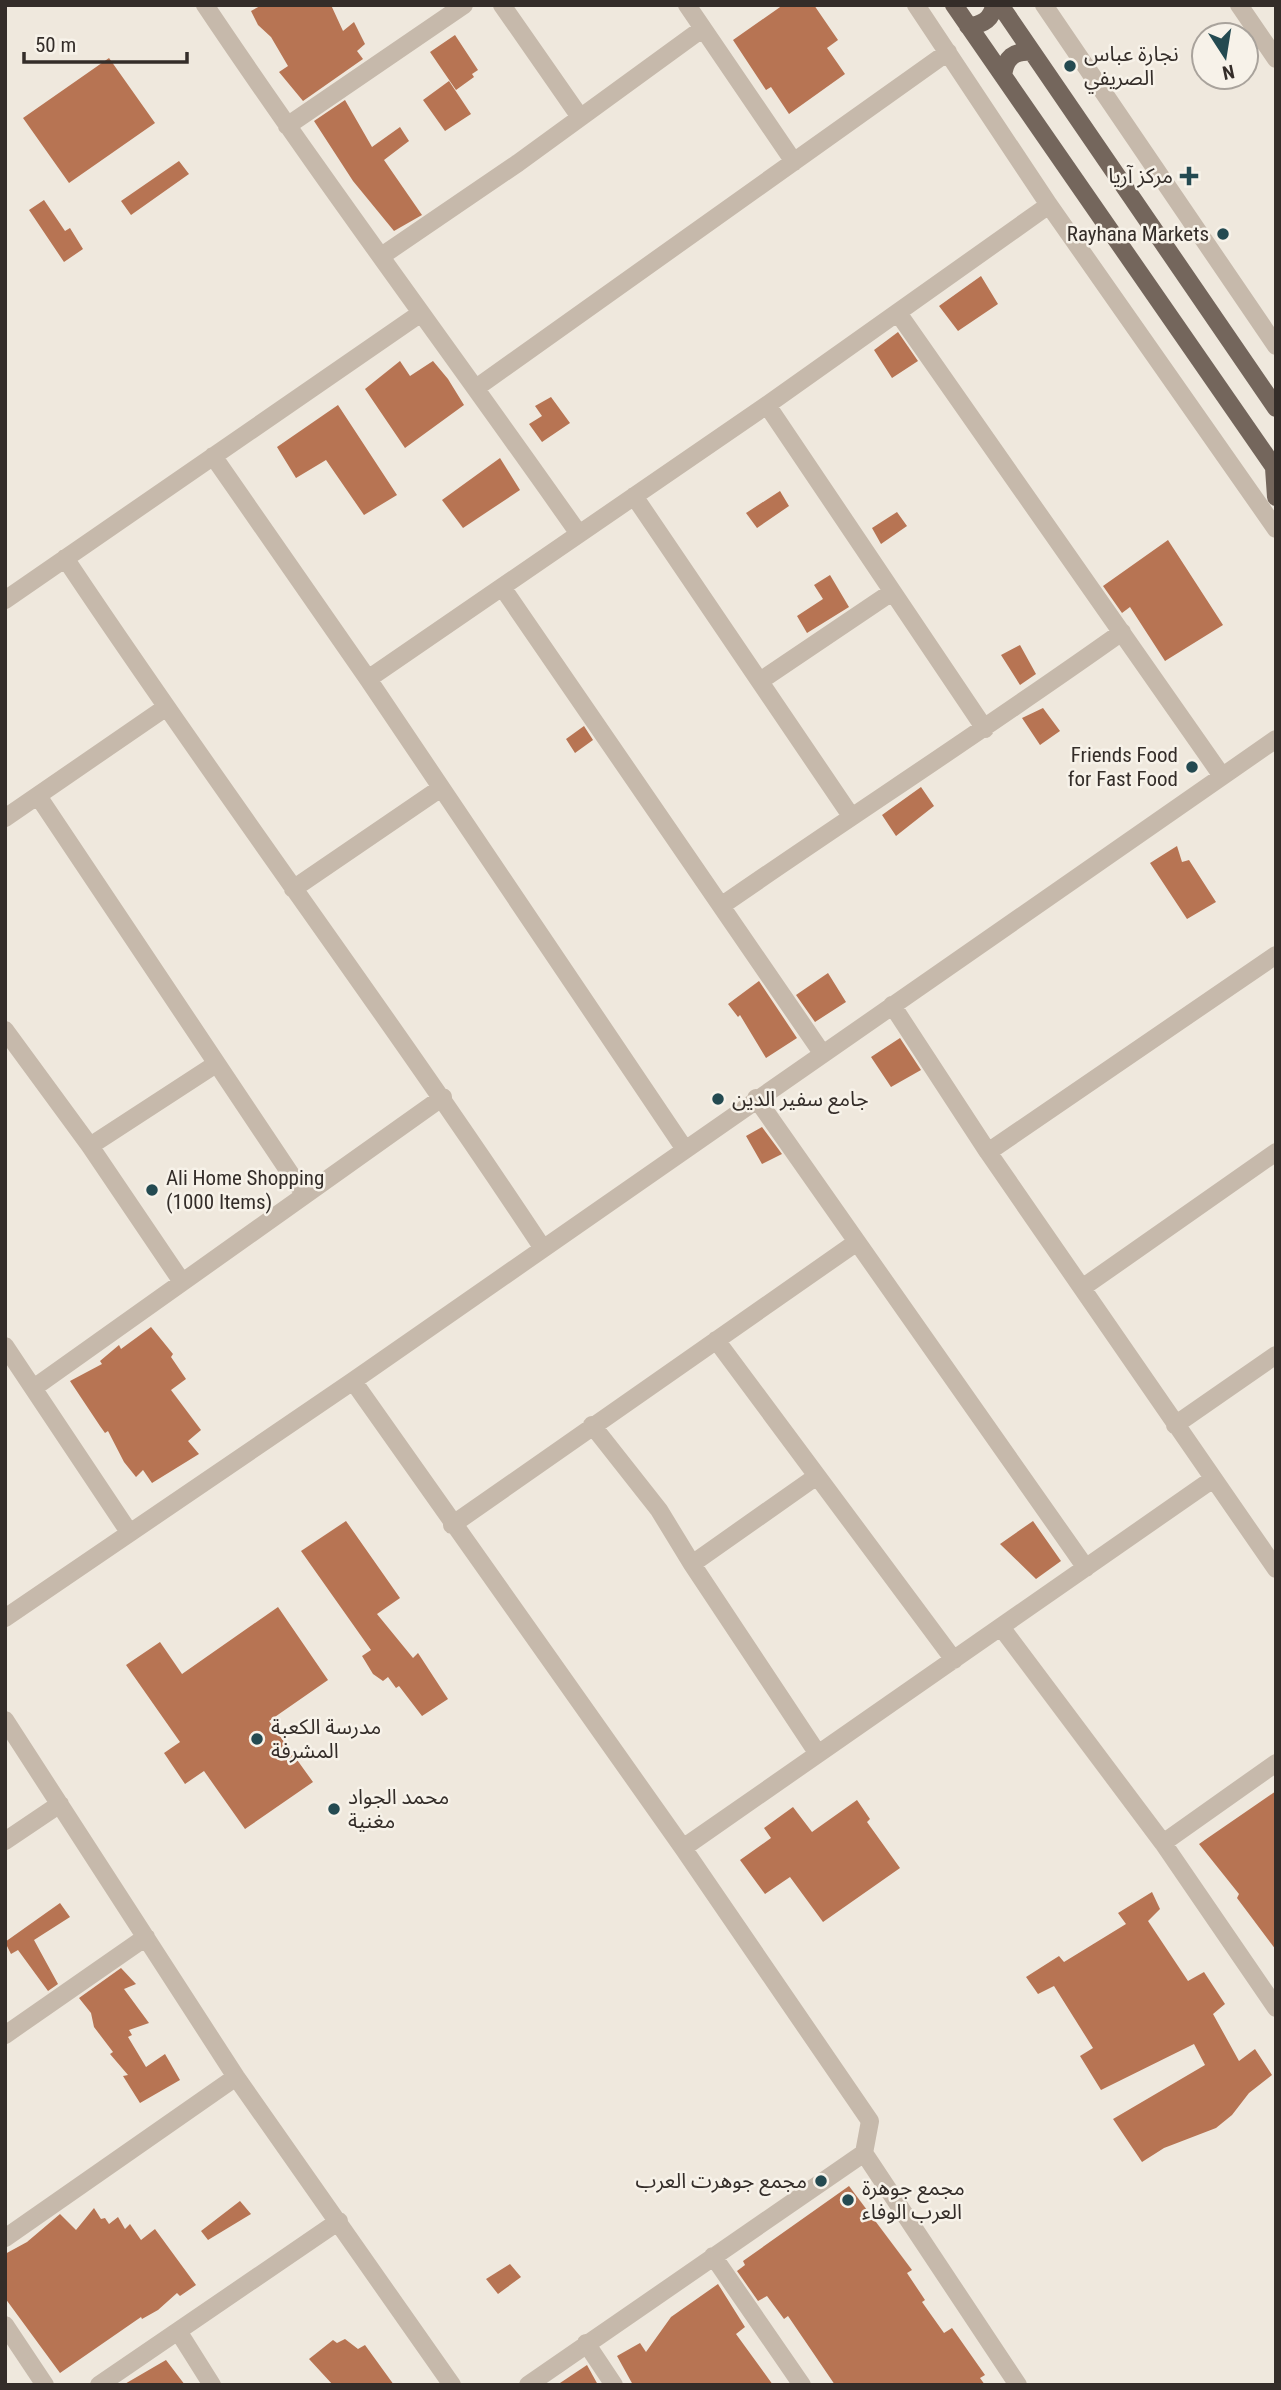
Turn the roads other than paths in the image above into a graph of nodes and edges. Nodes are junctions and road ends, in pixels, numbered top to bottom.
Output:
1 (205, 5) edge
2 (464, 5) edge
3 (502, 5) edge
4 (687, 5) edge
5 (916, 5) edge
6 (954, 5) edge
7 (997, 5) edge
8 (1044, 5) edge
9 (1239, 5) edge
10 (968, 26) junction
11 (702, 29) junction
12 (948, 52) junction
13 (1032, 52) junction
14 (1276, 59) edge
15 (1003, 76) junction
16 (580, 117) junction
17 (287, 126) junction
18 (794, 162) junction
19 (1049, 205) junction
20 (383, 255) junction
21 (421, 313) junction
22 (898, 313) junction
23 (1276, 346) edge
24 (477, 388) junction
25 (766, 405) junction
26 (1276, 408) edge
27 (213, 456) junction
28 (1275, 469) edge
29 (634, 496) junction
30 (1276, 497) edge
31 (1276, 529) edge
32 (579, 534) junction
33 (65, 558) junction
34 (502, 587) junction
35 (892, 592) junction
36 (5, 600) edge
37 (1122, 632) junction
38 (368, 680) junction
39 (760, 681) junction
40 (165, 708) junction
41 (985, 729) junction
42 (1276, 740) edge
43 (1222, 776) junction
44 (441, 788) junction
45 (38, 796) junction
46 (851, 816) junction
47 (5, 818) edge
48 (293, 889) junction
49 (721, 906) junction
50 (1276, 955) edge
51 (892, 1005) junction
52 (5, 1030) edge
53 (822, 1053) junction
54 (216, 1064) junction
55 (443, 1097) junction
56 (757, 1098) junction
57 (90, 1146) junction
58 (684, 1148) junction
59 (988, 1152) junction
60 (1276, 1152) edge
61 (304, 1194) junction
62 (857, 1242) junction
63 (542, 1247) junction
64 (182, 1282) junction
65 (1082, 1288) junction
66 (716, 1340) junction
67 (5, 1346) edge
68 (1276, 1355) edge
69 (353, 1381) junction
70 (35, 1387) junction
71 (593, 1425) junction
72 (1175, 1425) junction
73 (817, 1476) junction
74 (1213, 1479) junction
75 (452, 1525) junction
76 (129, 1532) junction
77 (1270, 1546) edge
78 (692, 1564) junction
79 (1086, 1568) junction
80 (1276, 1569) edge
81 (5, 1618) edge
82 (1001, 1626) junction
83 (954, 1660) junction
84 (5, 1720) edge
85 (818, 1754) junction
86 (1276, 1762) edge
87 (60, 1804) junction
88 (5, 1841) edge
89 (1163, 1843) junction
90 (683, 1848) junction
91 (146, 1937) junction
92 (1276, 2008) edge
93 (5, 2035) edge
94 (236, 2077) junction
95 (864, 2153) junction
96 (339, 2221) junction
97 (5, 2238) edge
98 (713, 2256) junction
99 (5, 2325) edge
100 (178, 2331) junction
101 (586, 2343) junction
102 (45, 2385) edge
103 (99, 2385) edge
104 (212, 2385) edge
105 (452, 2385) edge
106 (528, 2385) edge
107 (614, 2385) edge
108 (802, 2385) edge
109 (1018, 2385) edge

1 - 17 street
2 - 17 street
3 - 16 street
4 - 11 street
5 - 12 street
6 - 10 main road
7 - 10 main road
7 - 13 main road
8 - 23 street
9 - 14 street
10 - 15 main road
11 - 16 street
11 - 18 street
12 - 18 street
12 - 19 street
13 - 15 main road
13 - 26 main road
15 - 28 main road
16 - 20 street
17 - 20 street
18 - 24 street
19 - 22 street
19 - 31 street
20 - 21 street
21 - 24 street
21 - 27 street
22 - 25 street
22 - 37 street
24 - 32 street
25 - 29 street
25 - 35 street
27 - 33 street
27 - 38 street
28 - 30 main road
29 - 32 street
29 - 39 street
32 - 34 street
33 - 36 street
33 - 40 street
34 - 38 street
34 - 49 street
35 - 39 street
35 - 41 street
37 - 41 street
37 - 43 street
38 - 44 street
39 - 46 street
40 - 45 street
40 - 48 street
41 - 46 street
42 - 43 street
43 - 51 street
44 - 48 street
44 - 58 street
45 - 47 street
45 - 54 street
46 - 49 street
48 - 55 street
49 - 53 street
50 - 59 street
51 - 53 street
51 - 59 street
52 - 57 street
53 - 56 street
54 - 57 street
54 - 61 street
55 - 61 street
55 - 63 street
56 - 58 street
56 - 62 street
57 - 64 street
58 - 63 street
59 - 65 street
60 - 65 street
61 - 64 street
62 - 66 street
62 - 79 street
63 - 69 street
64 - 70 street
65 - 72 street
66 - 71 street
66 - 73 street
67 - 70 street
68 - 72 street
69 - 75 street
69 - 76 street
70 - 76 street
71 - 75 street
71 - 78 street
72 - 74 street
73 - 78 street
73 - 83 street
74 - 77 street
74 - 79 street
75 - 90 street
76 - 81 street
77 - 80 street
78 - 85 street
79 - 82 street
82 - 83 street
82 - 89 street
83 - 85 street
84 - 87 street
85 - 90 street
86 - 89 street
87 - 88 street
87 - 91 street
89 - 92 street
90 - 95 street
91 - 93 street
91 - 94 street
94 - 96 street
94 - 97 street
95 - 98 street
95 - 109 street
96 - 100 street
96 - 105 street
98 - 101 street
98 - 108 street
99 - 102 street
100 - 103 street
100 - 104 street
101 - 106 street
101 - 107 street

